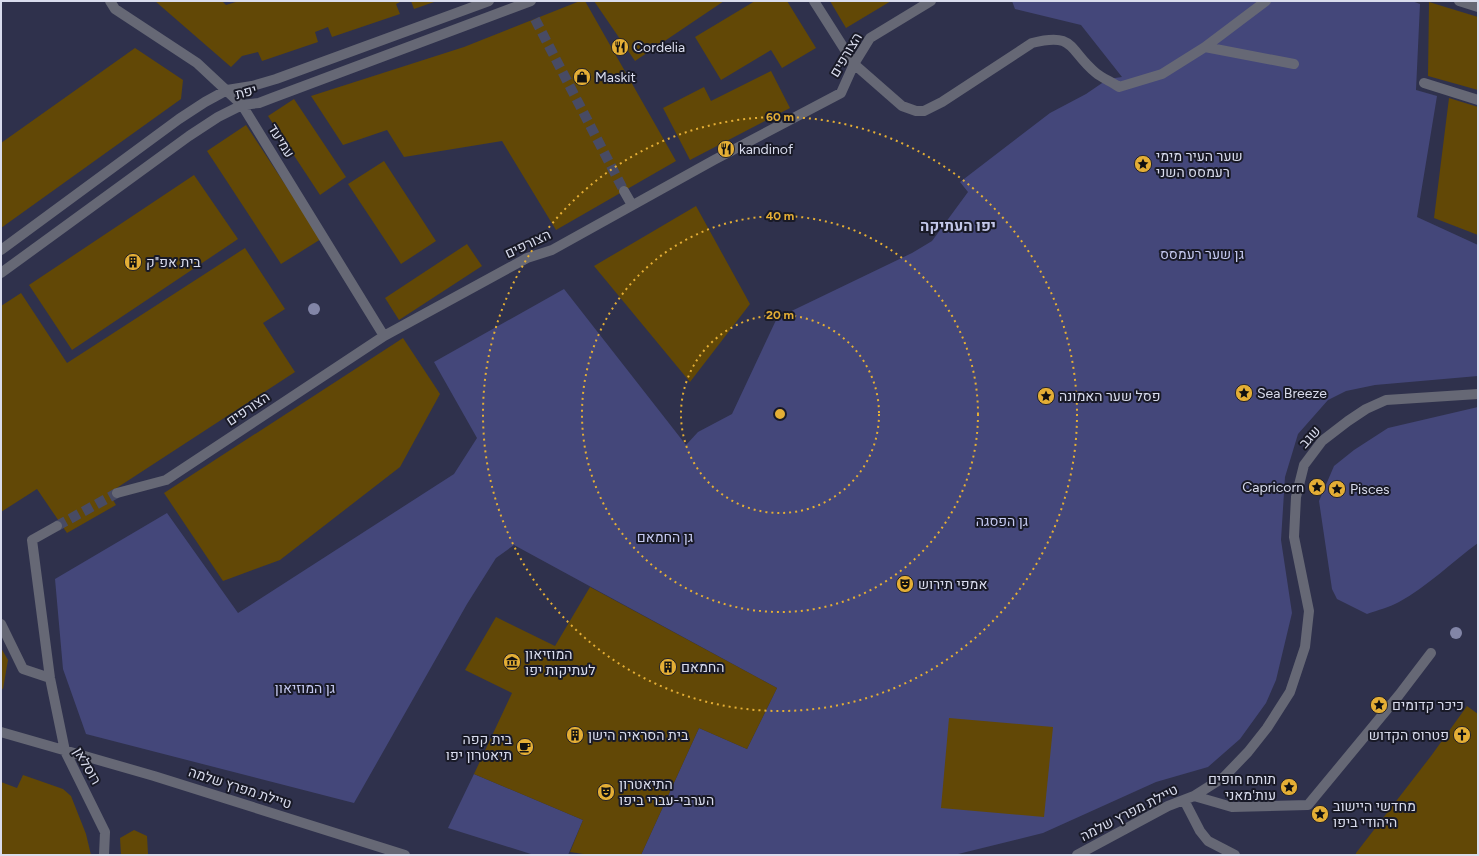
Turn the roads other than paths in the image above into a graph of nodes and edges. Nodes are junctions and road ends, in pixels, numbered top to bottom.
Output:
1 (110, 1) edge
2 (489, 1) edge
3 (531, 1) edge
4 (814, 1) edge
5 (932, 1) edge
6 (1266, 1) edge
7 (1459, 1) edge
8 (1478, 7) edge
9 (1205, 47) junction
10 (854, 64) junction
11 (1294, 64) dead end
12 (1424, 83) dead end
13 (227, 90) junction
14 (1478, 100) edge
15 (242, 105) junction
16 (624, 191) tunnel mouth
17 (632, 205) junction
18 (1, 250) edge
19 (1, 273) edge
20 (384, 336) junction
21 (1478, 394) edge
22 (117, 493) tunnel mouth
23 (58, 526) tunnel mouth
24 (1309, 611) joint
25 (1, 624) edge
26 (1431, 653) dead end
27 (50, 678) junction
28 (1, 732) edge
29 (65, 751) junction
30 (1194, 796) junction
31 (1184, 800) junction
32 (104, 855) edge
33 (405, 855) edge
34 (1077, 855) edge
35 (1235, 855) edge

1 - 13 street, עמיעד
2 - 13 street, יפת
3 - 15 street, יפת
4 - 10 street
5 - 10 street, הצורפים
6 - 9 street
7 - 8 street
9 - 10 street
9 - 11 street
10 - 17 street, הצורפים
12 - 14 street
13 - 15 street, עמיעד
13 - 18 street, יפת
15 - 19 street, יפת
15 - 20 street, עמיעד
16 - 17 street
17 - 20 street, הצורפים
20 - 22 street, הצורפים
21 - 24 street, שגב
23 - 27 street
24 - 30 street, טיילת מפרץ שלמה
25 - 27 street
26 - 30 street, טיילת מפרץ שלמה
27 - 29 street
28 - 29 street, רוסלאן
29 - 32 street, רוסלאן
29 - 33 street, טיילת מפרץ שלמה
30 - 31 street, טיילת מפרץ שלמה
31 - 34 street, טיילת מפרץ שלמה
31 - 35 street

